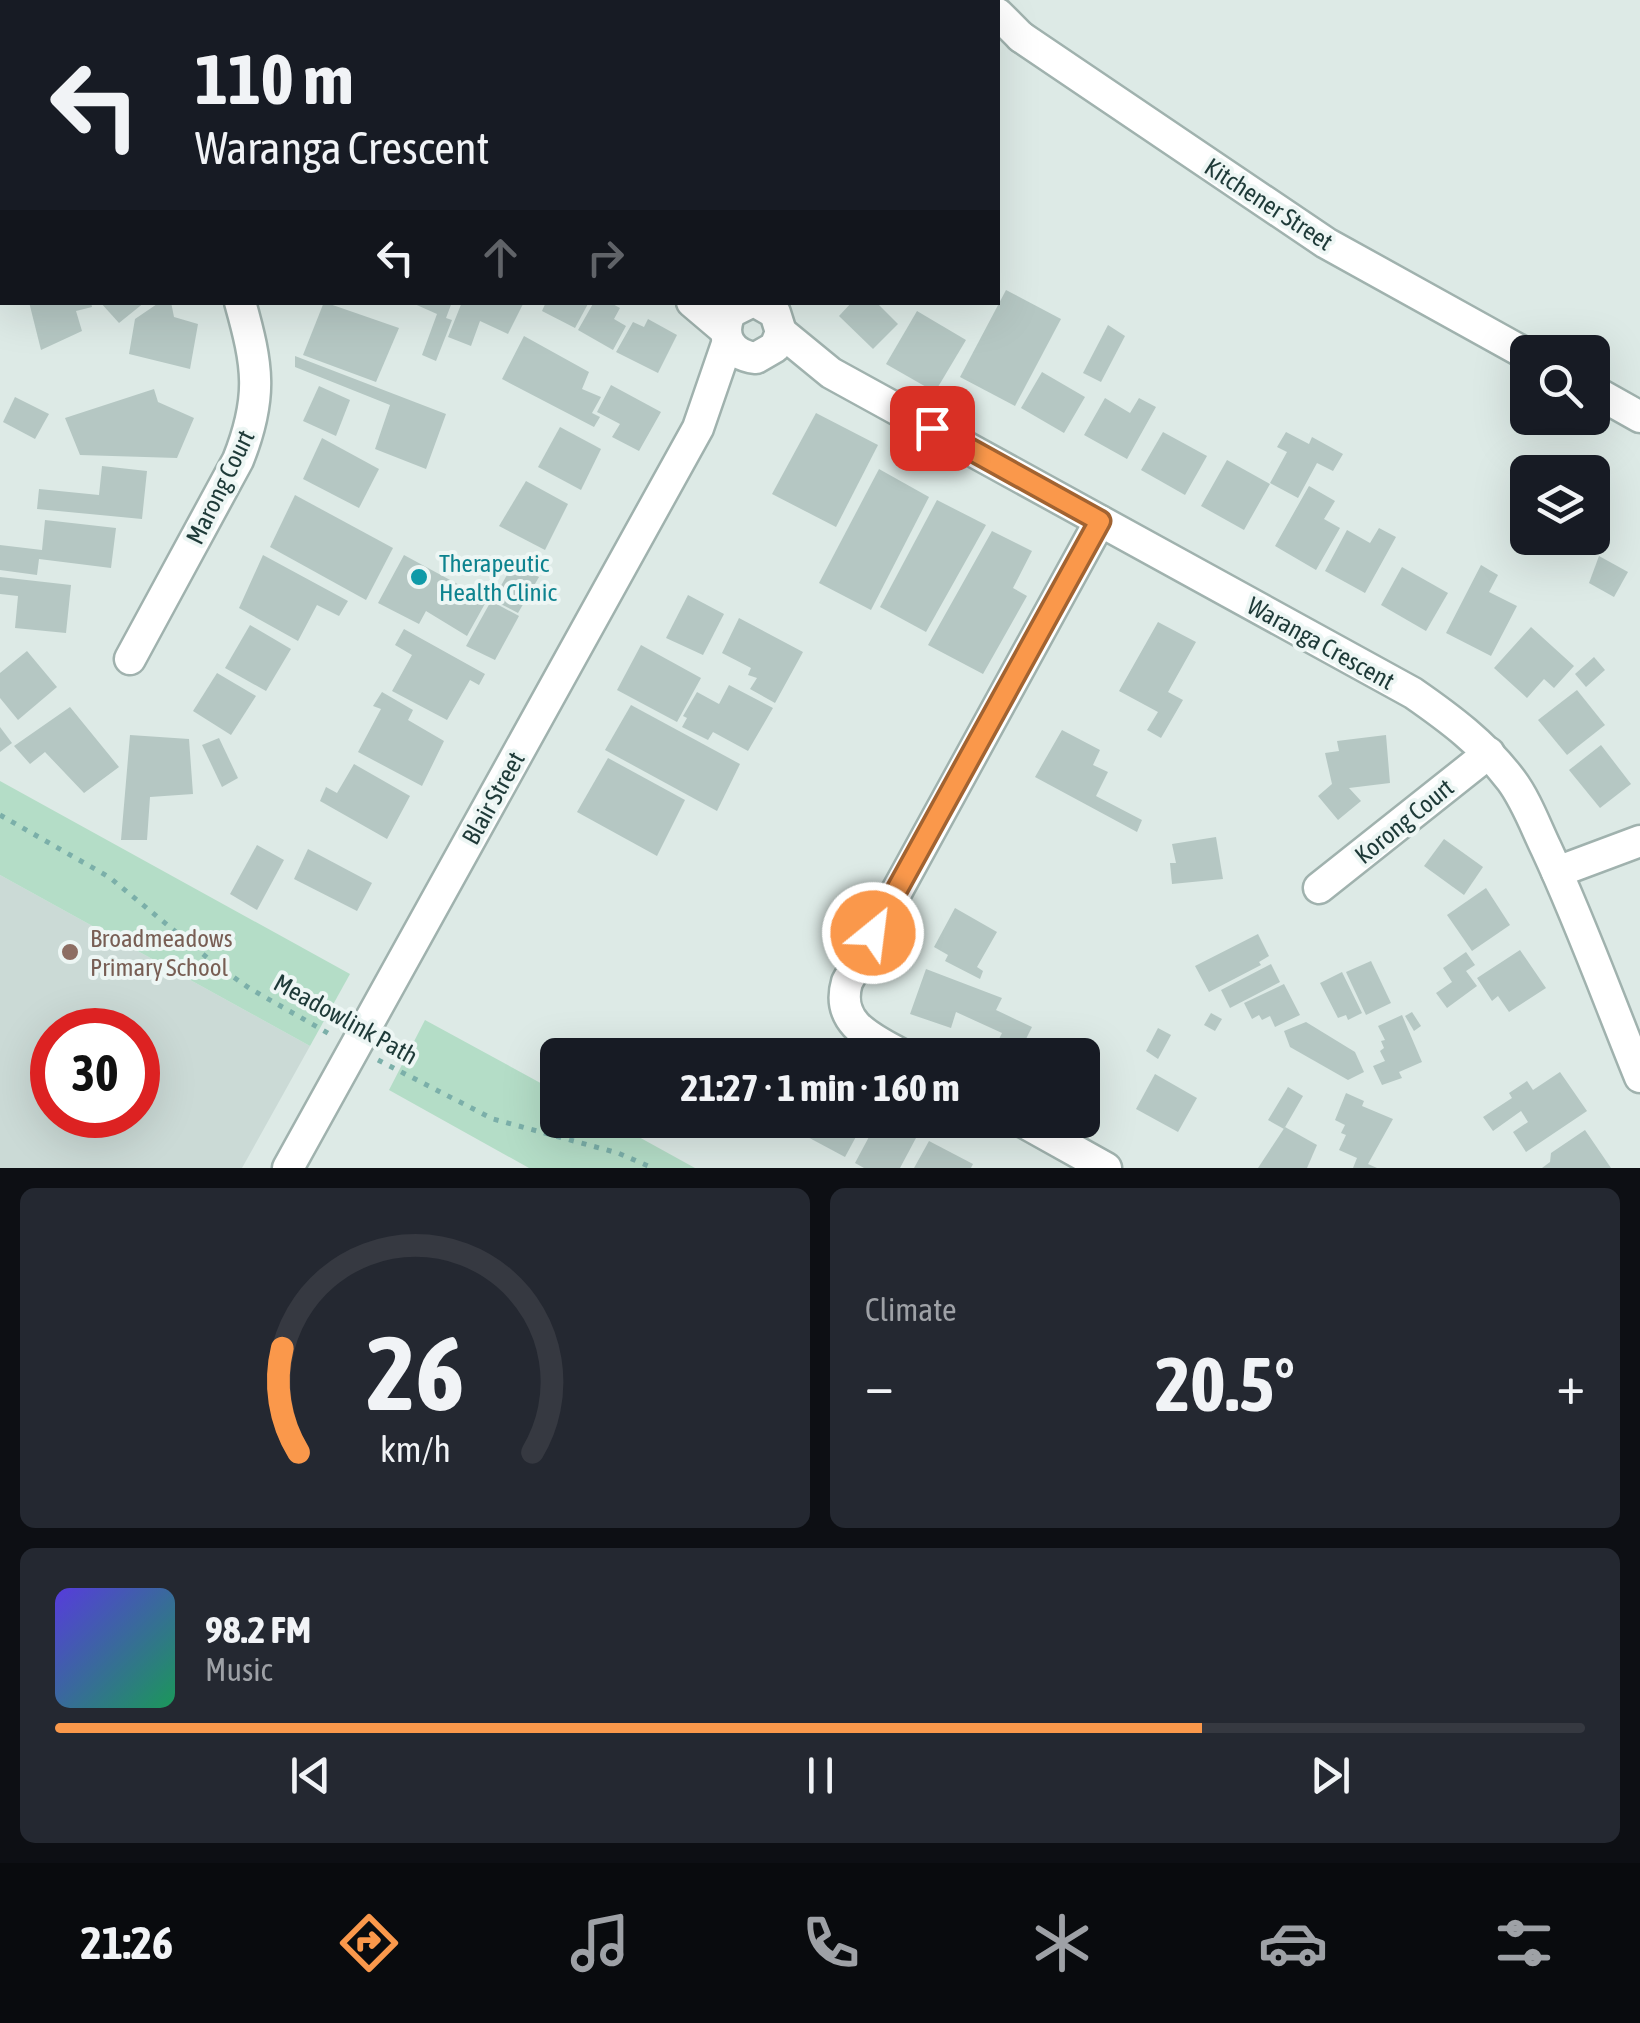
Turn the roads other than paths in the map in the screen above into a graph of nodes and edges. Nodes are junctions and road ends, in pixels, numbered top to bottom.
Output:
1 (1009, 32) edge
2 (241, 305) edge
3 (701, 305) edge
4 (754, 323) edge
5 (1510, 344) edge
6 (1610, 400) edge
7 (1640, 416) edge
8 (1100, 521) junction
9 (130, 659) dead end
10 (1488, 753) junction
11 (1640, 841) edge
12 (1557, 872) junction
13 (1319, 888) dead end
14 (873, 1038) edge
15 (1640, 1077) edge
16 (1052, 1138) edge
17 (288, 1168) edge
18 (1106, 1168) edge

1 - 5 street, Kitchener Street
2 - 9 street, Marong Court
3 - 4 street, Waranga Crescent
4 - 8 street, Waranga Crescent
4 - 17 street, Blair Street
6 - 7 street
8 - 10 street, Waranga Crescent
8 - 14 street
10 - 12 street, Waranga Crescent
10 - 13 street, Korong Court
11 - 12 street
12 - 15 street, Waranga Crescent
16 - 18 street

